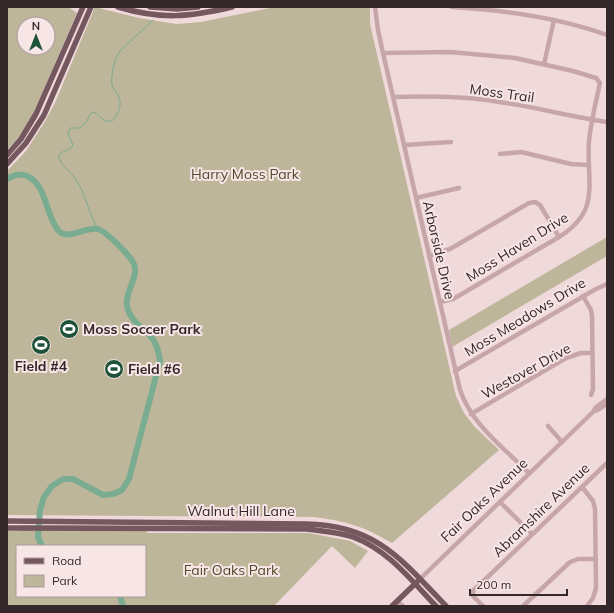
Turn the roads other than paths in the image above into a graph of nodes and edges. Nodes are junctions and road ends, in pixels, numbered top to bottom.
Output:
1 (83, 7) edge
2 (91, 7) edge
3 (118, 7) edge
4 (153, 7) edge
5 (198, 7) edge
6 (232, 7) edge
7 (375, 7) edge
8 (451, 7) edge
9 (155, 15) junction
10 (554, 20) junction
11 (607, 35) edge
12 (383, 53) junction
13 (62, 57) junction
14 (68, 60) junction
15 (544, 64) junction
16 (393, 97) junction
17 (592, 120) junction
18 (607, 122) edge
19 (24, 141) junction
20 (451, 142) dead end
21 (404, 145) junction
22 (500, 154) dead end
23 (7, 155) edge
24 (7, 164) edge
25 (589, 165) junction
26 (459, 188) dead end
27 (416, 198) junction
28 (559, 237) junction
29 (429, 256) junction
30 (607, 284) edge
31 (583, 296) junction
32 (440, 302) junction
33 (592, 353) junction
34 (456, 371) junction
35 (590, 396) dead end
36 (607, 399) edge
37 (607, 404) edge
38 (594, 411) junction
39 (471, 414) junction
40 (548, 426) dead end
41 (562, 442) junction
42 (607, 463) edge
43 (529, 473) junction
44 (582, 487) junction
45 (500, 502) junction
46 (7, 521) edge
47 (157, 526) junction
48 (307, 527) junction
49 (7, 528) edge
50 (532, 534) junction
51 (596, 559) junction
52 (420, 579) junction
53 (415, 584) junction
54 (397, 601) junction
55 (392, 606) edge
56 (403, 606) edge
57 (436, 606) edge
58 (446, 606) edge
59 (483, 606) edge
60 (523, 606) edge
61 (587, 606) edge

1 - 13 main road
2 - 14 main road
3 - 9 main road
4 - 5 main road
4 - 9 main road
6 - 9 main road
7 - 12 street, Arborside Drive
8 - 10 street
10 - 11 street
10 - 15 street
12 - 15 street, Moss Haven Drive
12 - 16 street, Arborside Drive
13 - 14 main road
13 - 19 main road
14 - 19 main road
15 - 17 street, Moss Haven Drive
16 - 17 street, Moss Trail
16 - 21 street, Arborside Drive
17 - 18 street, Moss Trail
17 - 25 street, Moss Haven Drive
19 - 23 main road
19 - 24 main road
20 - 21 street
21 - 27 street, Arborside Drive
22 - 25 street
25 - 28 street, Moss Haven Drive
26 - 27 street
27 - 29 street, Arborside Drive
28 - 29 street
28 - 32 street, Moss Haven Drive
29 - 32 street, Arborside Drive
30 - 31 street, Moss Meadows Drive
31 - 33 street
31 - 34 street, Moss Meadows Drive
32 - 34 street, Arborside Drive
33 - 35 street
33 - 39 street, Westover Drive
34 - 39 street, Arborside Drive
36 - 38 street, Fair Oaks Avenue
37 - 38 street, Fair Oaks Avenue
38 - 41 street, Fair Oaks Avenue
39 - 43 street, Arborside Drive
40 - 41 street
41 - 43 street, Fair Oaks Avenue
42 - 44 street, Abramshire Avenue
43 - 45 street, Fair Oaks Avenue
44 - 50 street, Abramshire Avenue
44 - 51 street
45 - 50 street
45 - 52 street, Fair Oaks Avenue
46 - 47 main road, Walnut Hill Lane
47 - 48 main road, Walnut Hill Lane
47 - 49 main road, Walnut Hill Lane
48 - 52 main road, Walnut Hill Lane
48 - 53 main road, Walnut Hill Lane
50 - 59 street, Abramshire Avenue
51 - 60 street
51 - 61 street
52 - 53 main road, Fair Oaks Avenue
52 - 58 main road, Walnut Hill Lane
53 - 54 main road, Fair Oaks Avenue
53 - 57 main road, Walnut Hill Lane
54 - 55 main road, Fair Oaks Avenue
54 - 56 street

